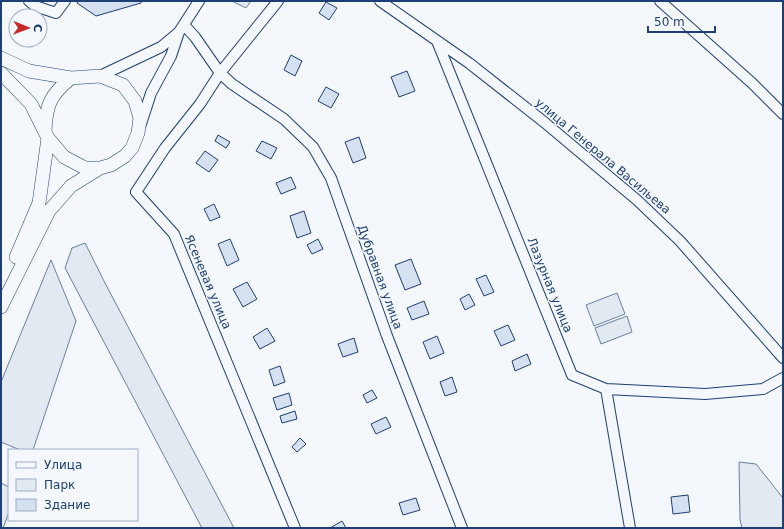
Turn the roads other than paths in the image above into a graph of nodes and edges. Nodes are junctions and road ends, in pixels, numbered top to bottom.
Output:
1 (28, 1) edge
2 (65, 1) edge
3 (199, 1) edge
4 (278, 1) edge
5 (380, 1) edge
6 (660, 1) edge
7 (182, 28) junction
8 (437, 41) junction
9 (1, 58) edge
10 (1, 73) edge
11 (220, 73) junction
12 (100, 76) junction
13 (71, 78) junction
14 (783, 114) edge
15 (138, 133) junction
16 (47, 135) junction
17 (100, 168) junction
18 (1, 287) edge
19 (1, 307) edge
20 (783, 358) edge
21 (783, 378) edge
22 (606, 389) junction
23 (295, 528) edge
24 (462, 528) edge
25 (630, 528) edge

1 - 2 street
3 - 7 street
4 - 11 street
5 - 8 street, улица Генерала Васильева
6 - 14 street
7 - 11 street, Дубравная улица
7 - 12 street
7 - 15 street
8 - 20 street, улица Генерала Васильева
8 - 22 street, Лазурная улица
9 - 13 main road
10 - 16 main road
11 - 23 street, Ясеневая улица
11 - 24 street, Дубравная улица
12 - 13 main road
12 - 15 main road
13 - 16 main road
15 - 17 main road
16 - 17 main road
16 - 18 main road
17 - 19 main road
21 - 22 street, Лазурная улица
22 - 25 street

